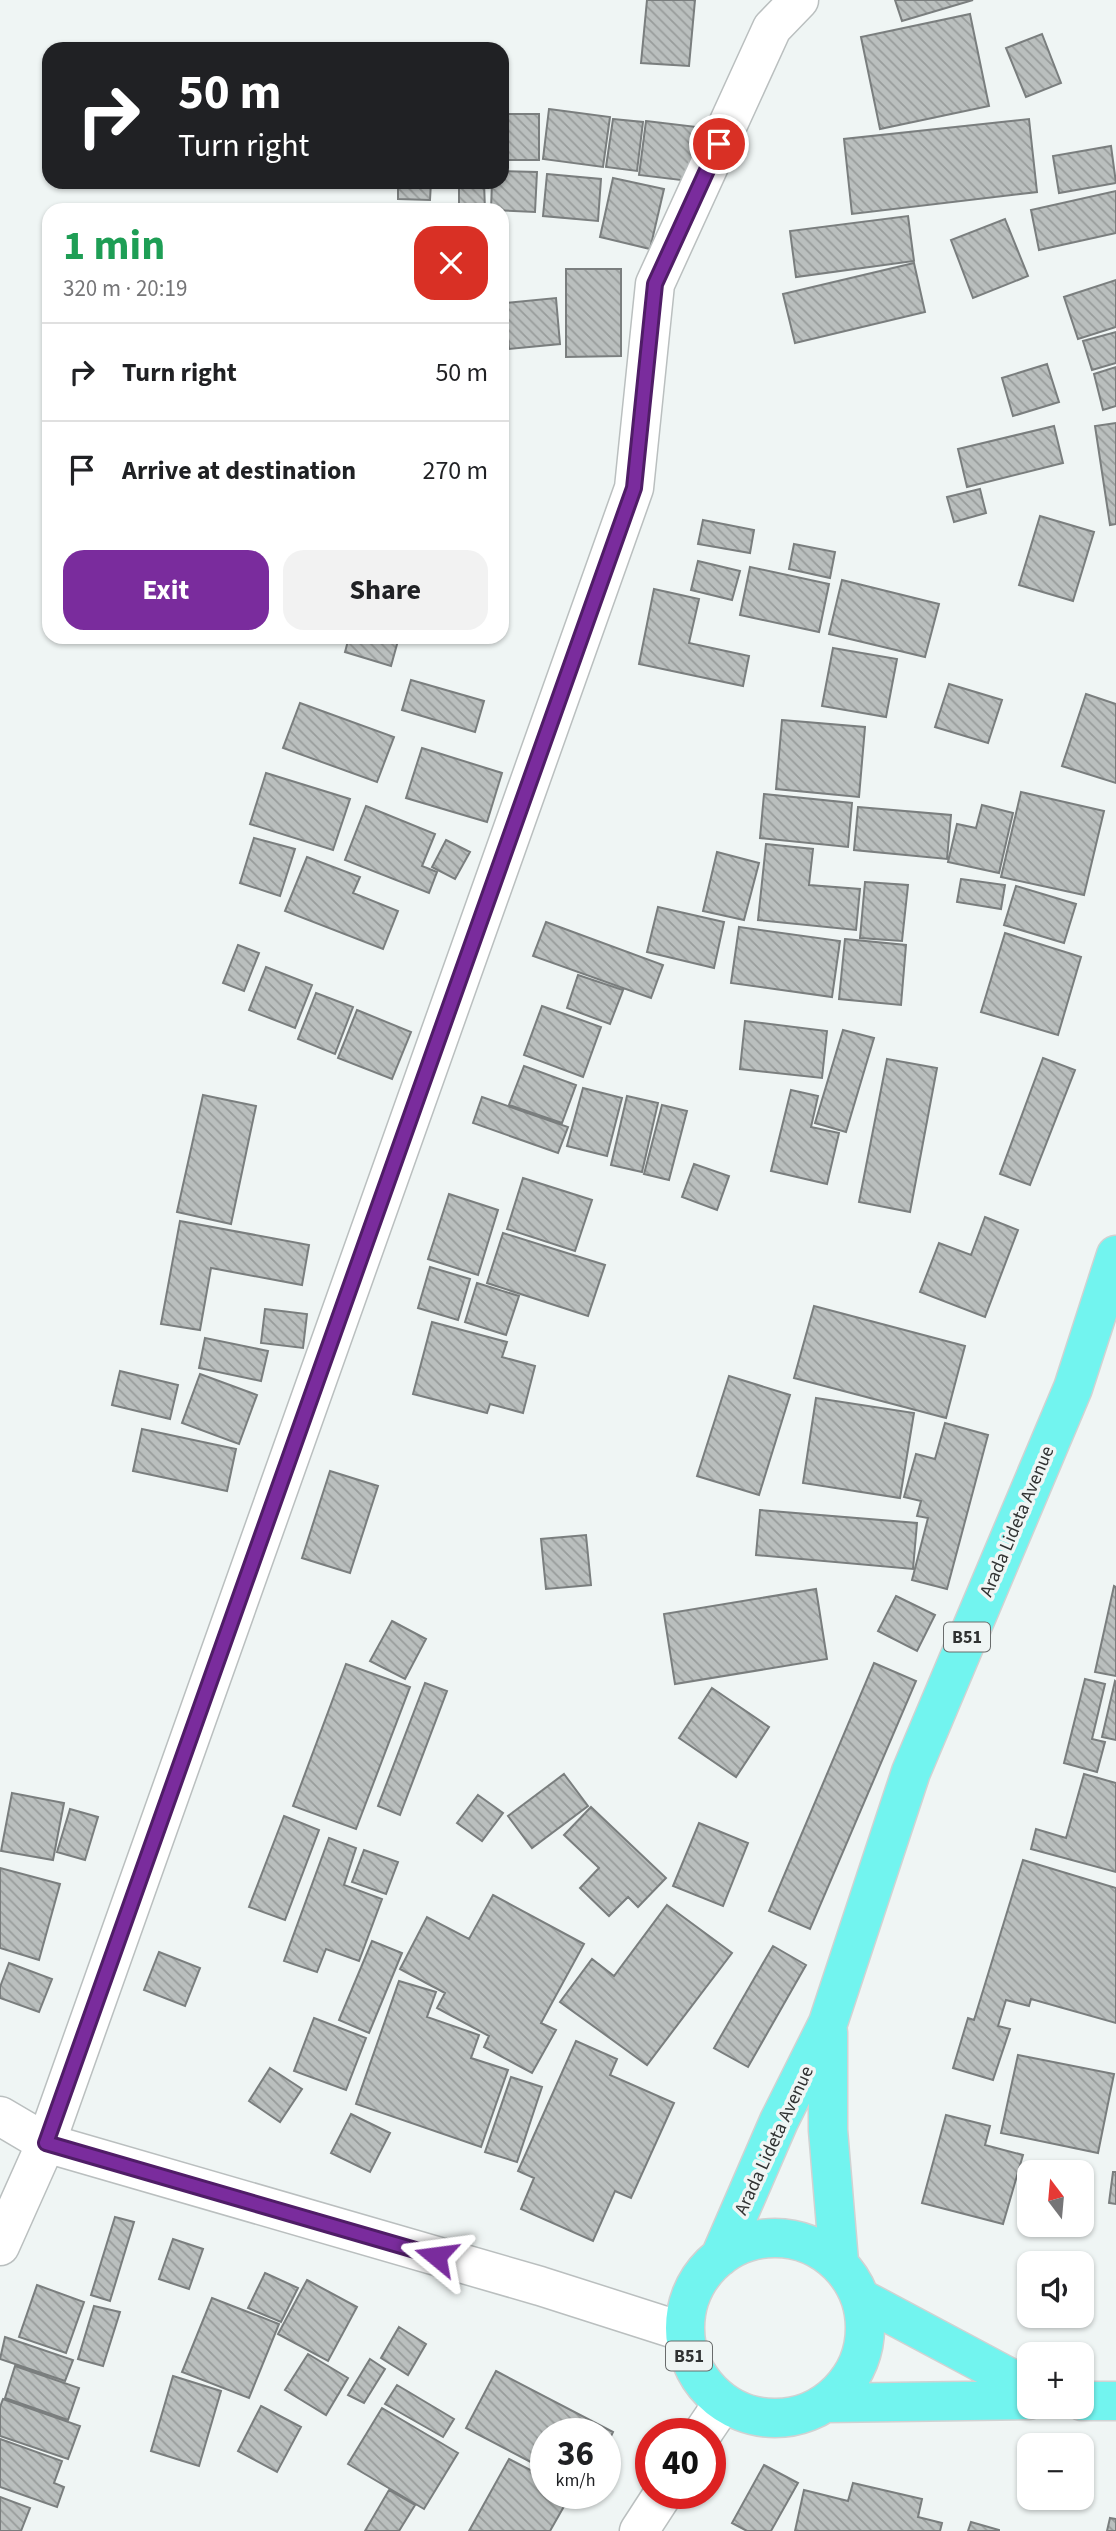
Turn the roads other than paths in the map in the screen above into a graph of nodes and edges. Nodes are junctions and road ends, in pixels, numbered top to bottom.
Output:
1 (799, 0) edge
2 (1116, 1255) edge
3 (828, 2023) junction
4 (0, 2116) edge
5 (46, 2143) junction
6 (0, 2246) edge
7 (720, 2257) junction
8 (839, 2262) junction
9 (862, 2299) junction
10 (684, 2332) junction
11 (1017, 2382) edge
12 (1017, 2400) edge
13 (1094, 2400) edge
14 (1116, 2401) edge
15 (723, 2403) junction
16 (826, 2403) junction
17 (713, 2418) edge
18 (653, 2509) edge
19 (639, 2531) edge

1 - 5 street
2 - 3 highway, Arada Lideta Avenue / B51
3 - 7 highway, Arada Lideta Avenue / B51
3 - 8 highway, Arada Lideta Avenue / B51
4 - 5 street
5 - 6 street
5 - 10 street
7 - 8 highway, Arada Lideta Avenue / B51
7 - 10 highway, Arada Lideta Avenue / B51
8 - 9 highway, Arada Lideta Avenue / B51
9 - 11 highway
9 - 16 highway, Arada Lideta Avenue / B51
10 - 15 highway, Arada Lideta Avenue / B51
12 - 16 highway, Arada Lideta Avenue / B51
13 - 14 highway
15 - 16 highway, Arada Lideta Avenue / B51
15 - 17 street
18 - 19 street

